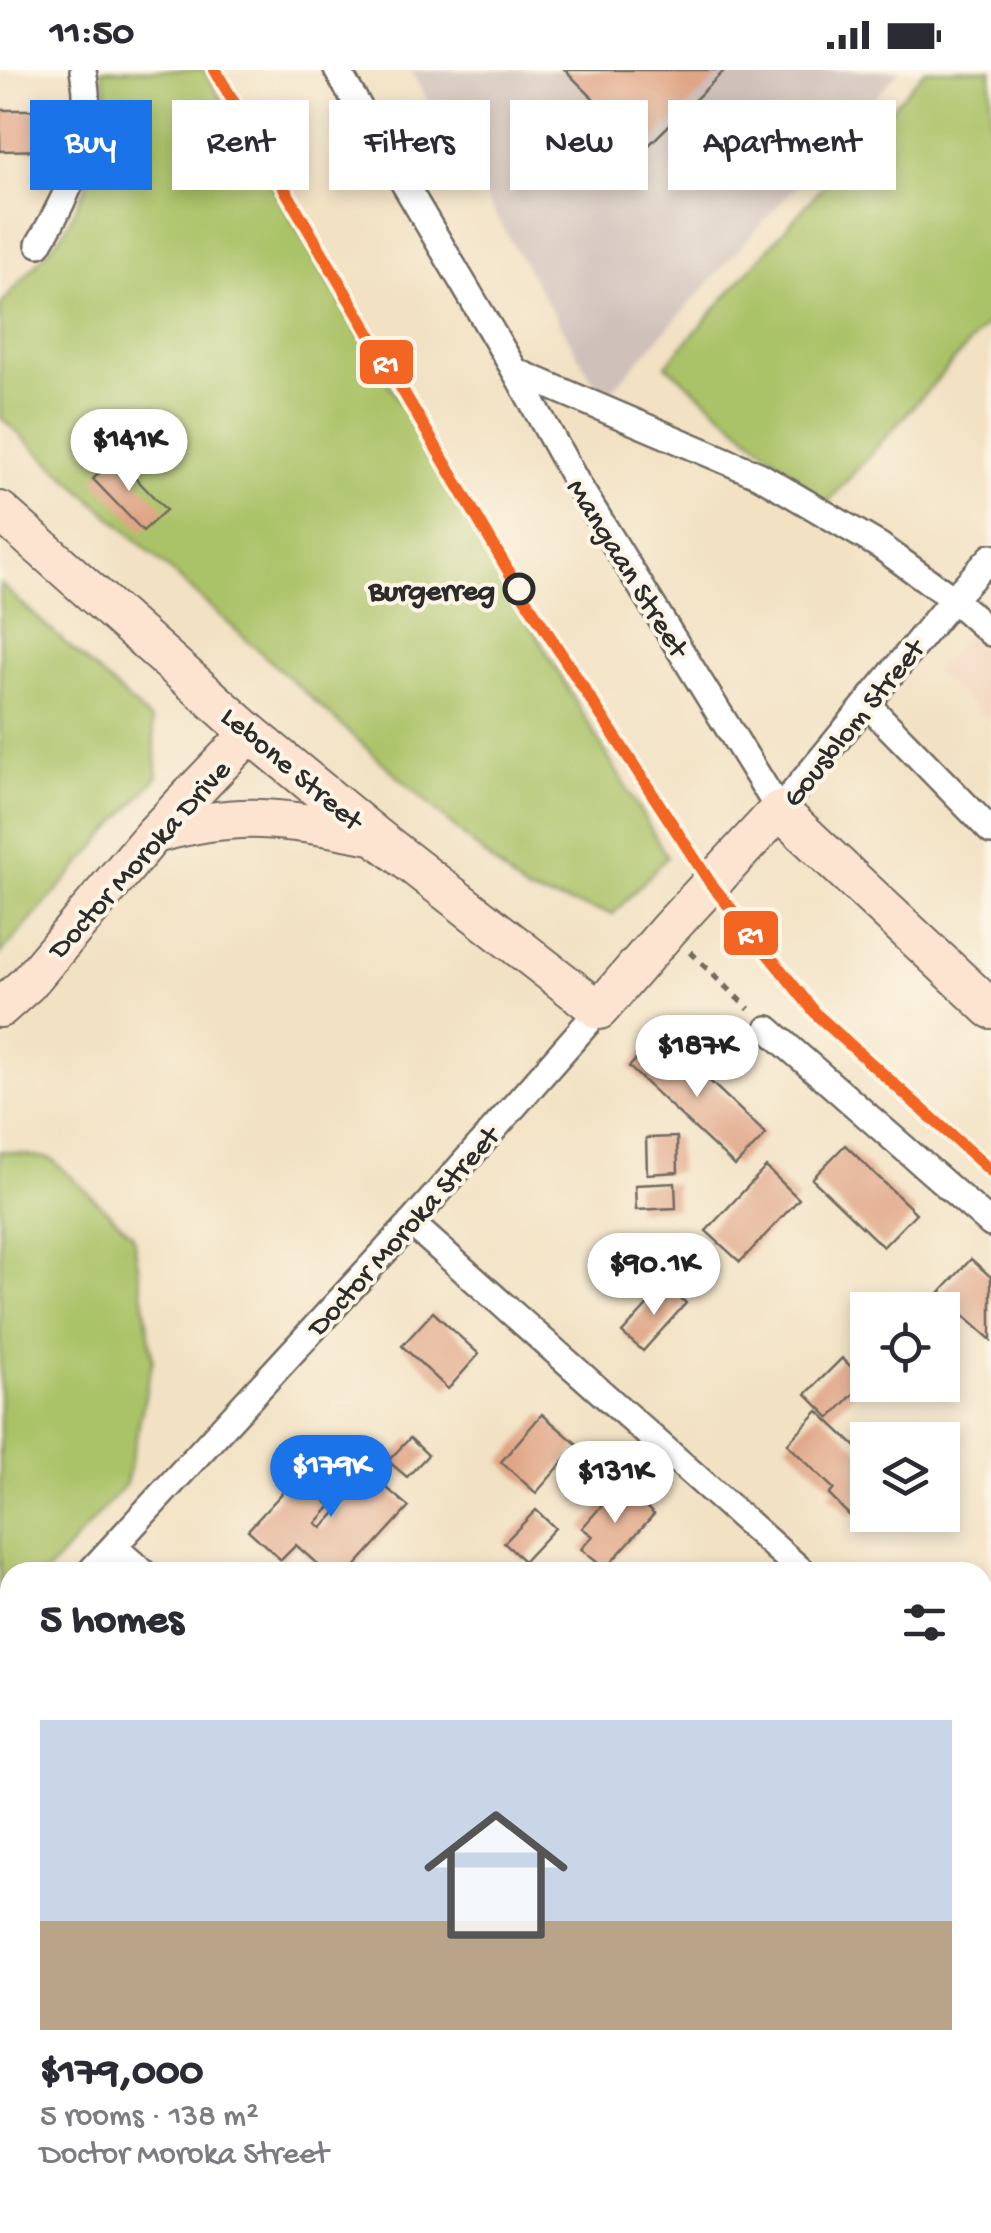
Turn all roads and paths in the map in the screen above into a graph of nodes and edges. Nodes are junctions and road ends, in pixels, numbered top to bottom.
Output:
1 (83, 70) edge
2 (337, 70) edge
3 (39, 244) dead end
4 (515, 371) junction
5 (0, 511) edge
6 (991, 558) edge
7 (953, 598) junction
8 (991, 632) edge
9 (867, 704) junction
10 (250, 733) junction
11 (779, 810) junction
12 (991, 832) edge
13 (153, 835) junction
14 (374, 836) junction
15 (711, 884) joint
16 (668, 930) junction
17 (14, 995) edge
18 (991, 1009) edge
19 (598, 1010) junction
20 (768, 1029) joint
21 (0, 1039) edge
22 (410, 1222) junction
23 (991, 1224) edge
24 (114, 1546) junction
25 (99, 1562) edge
26 (132, 1562) edge
27 (793, 1562) edge

1 - 3 street
2 - 4 street, Mangaan Street
4 - 7 street
4 - 11 street, Mangaan Street
5 - 10 street, Lebone Street
6 - 7 street, Gousblom Street
7 - 8 street
7 - 9 street, Gousblom Street
9 - 11 street, Gousblom Street
9 - 12 street
10 - 13 street, Doctor Moroka Drive
10 - 14 street, Lebone Street
11 - 15 street, Gousblom Street
11 - 18 street, Mangaan Street
13 - 14 street
13 - 17 street, Doctor Moroka Drive
14 - 19 street, Lebone Street
15 - 16 street, Doctor Moroka Street
16 - 19 street, Doctor Moroka Street
16 - 20 path
17 - 21 street, Doctor Moroka Drive
19 - 22 street, Doctor Moroka Street
20 - 23 street
22 - 24 street, Doctor Moroka Street
22 - 27 street
24 - 25 street, Doctor Moroka Street
24 - 26 street

